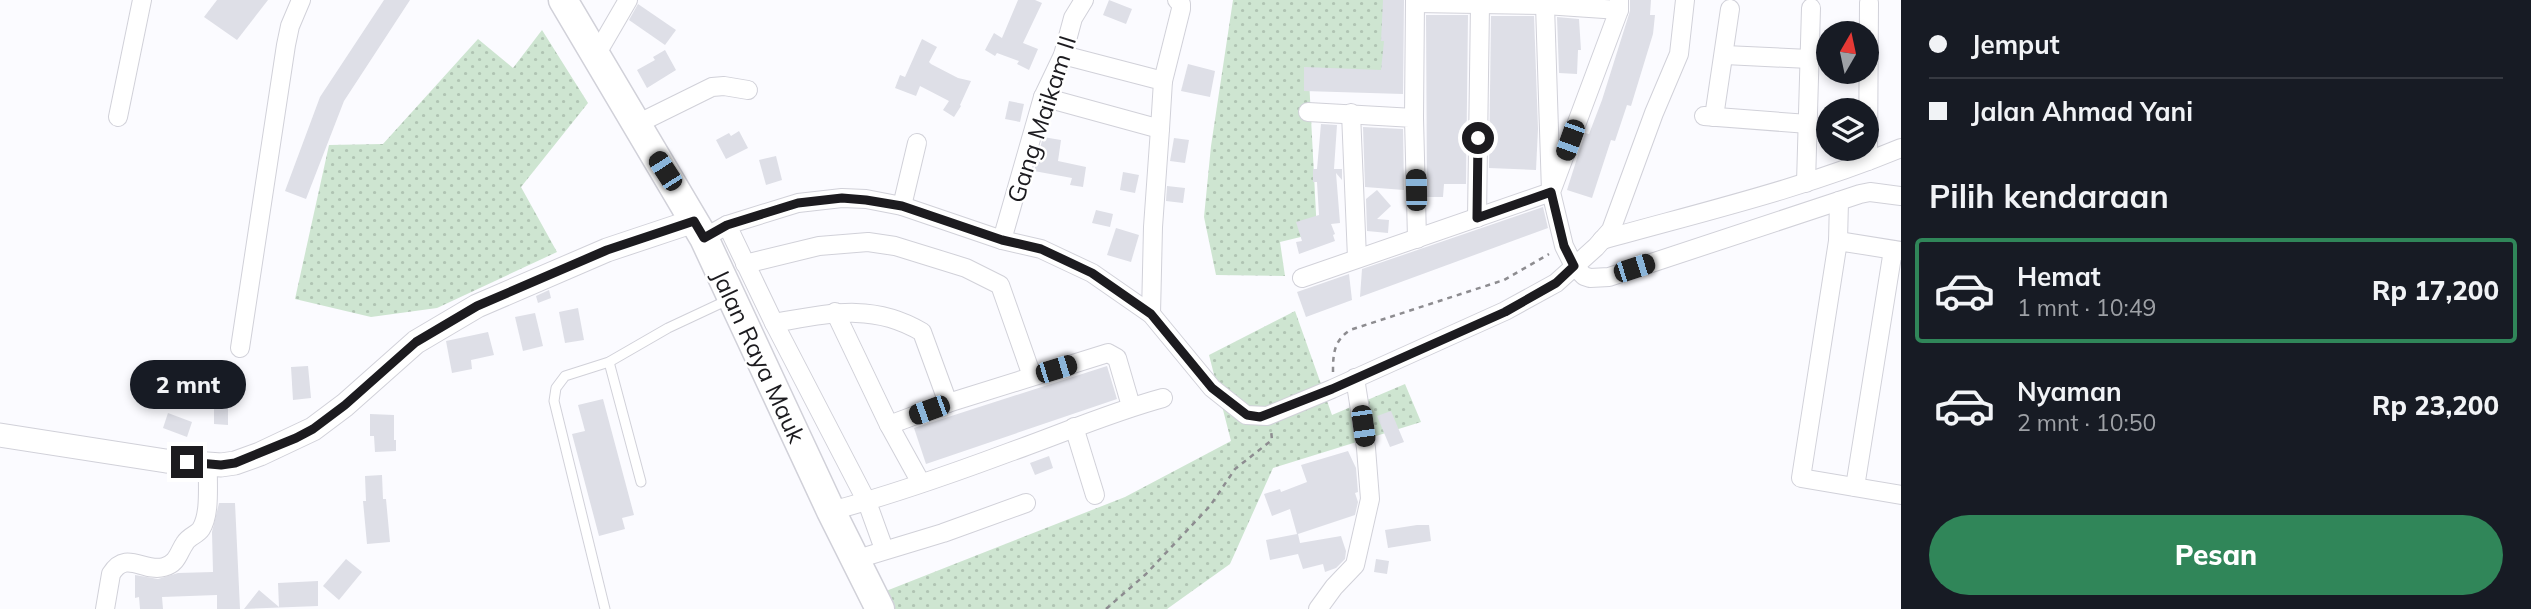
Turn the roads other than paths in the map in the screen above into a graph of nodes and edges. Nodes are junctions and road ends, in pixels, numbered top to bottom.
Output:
1 (142, 0) edge
2 (301, 0) edge
3 (563, 0) edge
4 (628, 0) edge
5 (1084, 0) edge
6 (1177, 0) edge
7 (1685, 0) edge
8 (1415, 2) edge
9 (1480, 4) junction
10 (1869, 4) dead end
11 (1545, 5) junction
12 (1619, 5) edge
13 (1811, 8) dead end
14 (1730, 9) dead end
15 (596, 55) junction
16 (1063, 55) junction
17 (1725, 55) junction
18 (1809, 58) junction
19 (1163, 81) junction
20 (748, 90) dead end
21 (1044, 97) junction
22 (1868, 98) edge
23 (1308, 112) dead end
24 (1352, 113) junction
25 (118, 117) dead end
26 (1414, 118) junction
27 (1808, 124) junction
28 (635, 125) junction
29 (1160, 129) junction
30 (918, 143) dead end
31 (1901, 148) edge
32 (1879, 157) edge
33 (1868, 161) edge
34 (1844, 172) junction
35 (1806, 183) junction
36 (1901, 183) edge
37 (1551, 192) junction
38 (1870, 192) junction
39 (1901, 196) edge
40 (1845, 199) junction
41 (902, 206) junction
42 (1477, 218) junction
43 (709, 228) junction
44 (1417, 239) junction
45 (1002, 240) junction
46 (1602, 240) junction
47 (1838, 241) junction
48 (1897, 250) edge
49 (1357, 258) junction
50 (745, 264) junction
51 (1574, 266) junction
52 (1302, 278) dead end
53 (732, 298) junction
54 (835, 312) junction
55 (1151, 314) junction
56 (774, 323) junction
57 (240, 348) dead end
58 (609, 362) junction
59 (1032, 376) junction
60 (1355, 378) junction
61 (1163, 398) dead end
62 (948, 403) junction
63 (1131, 406) junction
64 (889, 425) junction
65 (1074, 427) junction
66 (0, 435) edge
67 (208, 464) junction
68 (641, 482) dead end
69 (921, 483) junction
70 (1855, 487) junction
71 (1095, 495) dead end
72 (1901, 495) edge
73 (867, 502) junction
74 (1026, 503) dead end
75 (831, 511) junction
76 (884, 550) junction
77 (854, 560) junction
78 (105, 609) edge
79 (605, 609) edge
80 (880, 609) edge
81 (1318, 609) edge

1 - 25 street
2 - 57 street
3 - 15 main road, Jalan Raya Mauk
4 - 15 street
5 - 16 street, Gang Maikam II
6 - 19 street
7 - 46 street
8 - 9 street
8 - 26 street
9 - 11 street
9 - 42 street
10 - 22 street
11 - 12 street
11 - 37 street
12 - 37 street
13 - 18 street
14 - 17 street
15 - 28 main road, Jalan Raya Mauk
16 - 19 street
16 - 21 street, Gang Maikam II
17 - 18 street
17 - 27 street
18 - 27 street
19 - 29 street
20 - 28 street
21 - 29 street
21 - 45 street, Gang Maikam II
23 - 24 street
24 - 26 street
24 - 49 street
26 - 44 street
27 - 35 street
28 - 43 main road, Jalan Raya Mauk
29 - 55 street
30 - 41 street
31 - 32 street
33 - 34 street
34 - 35 street
34 - 40 street
35 - 46 street
36 - 38 street
37 - 42 street
37 - 51 street
38 - 39 street
38 - 40 street
40 - 47 street
40 - 51 street
41 - 43 street
41 - 45 street
42 - 44 street
43 - 50 street
43 - 53 main road, Jalan Raya Mauk
43 - 67 street
44 - 49 street
45 - 55 street
46 - 51 street
47 - 48 street
47 - 70 street
48 - 70 street
49 - 52 street
50 - 56 street
50 - 59 street
51 - 60 street
53 - 58 lane
53 - 75 main road, Jalan Raya Mauk
54 - 56 street
54 - 62 street
54 - 64 street
55 - 60 street
56 - 73 street
58 - 68 lane
58 - 79 lane
59 - 62 street
59 - 63 street
60 - 81 street
61 - 63 street
62 - 64 street
63 - 65 street
64 - 69 street
65 - 69 street
65 - 71 street
66 - 67 street
67 - 78 street
69 - 73 street
70 - 72 street
73 - 75 street
73 - 76 street
74 - 76 street
75 - 77 main road, Jalan Raya Mauk
76 - 77 street
77 - 80 main road, Jalan Raya Mauk

